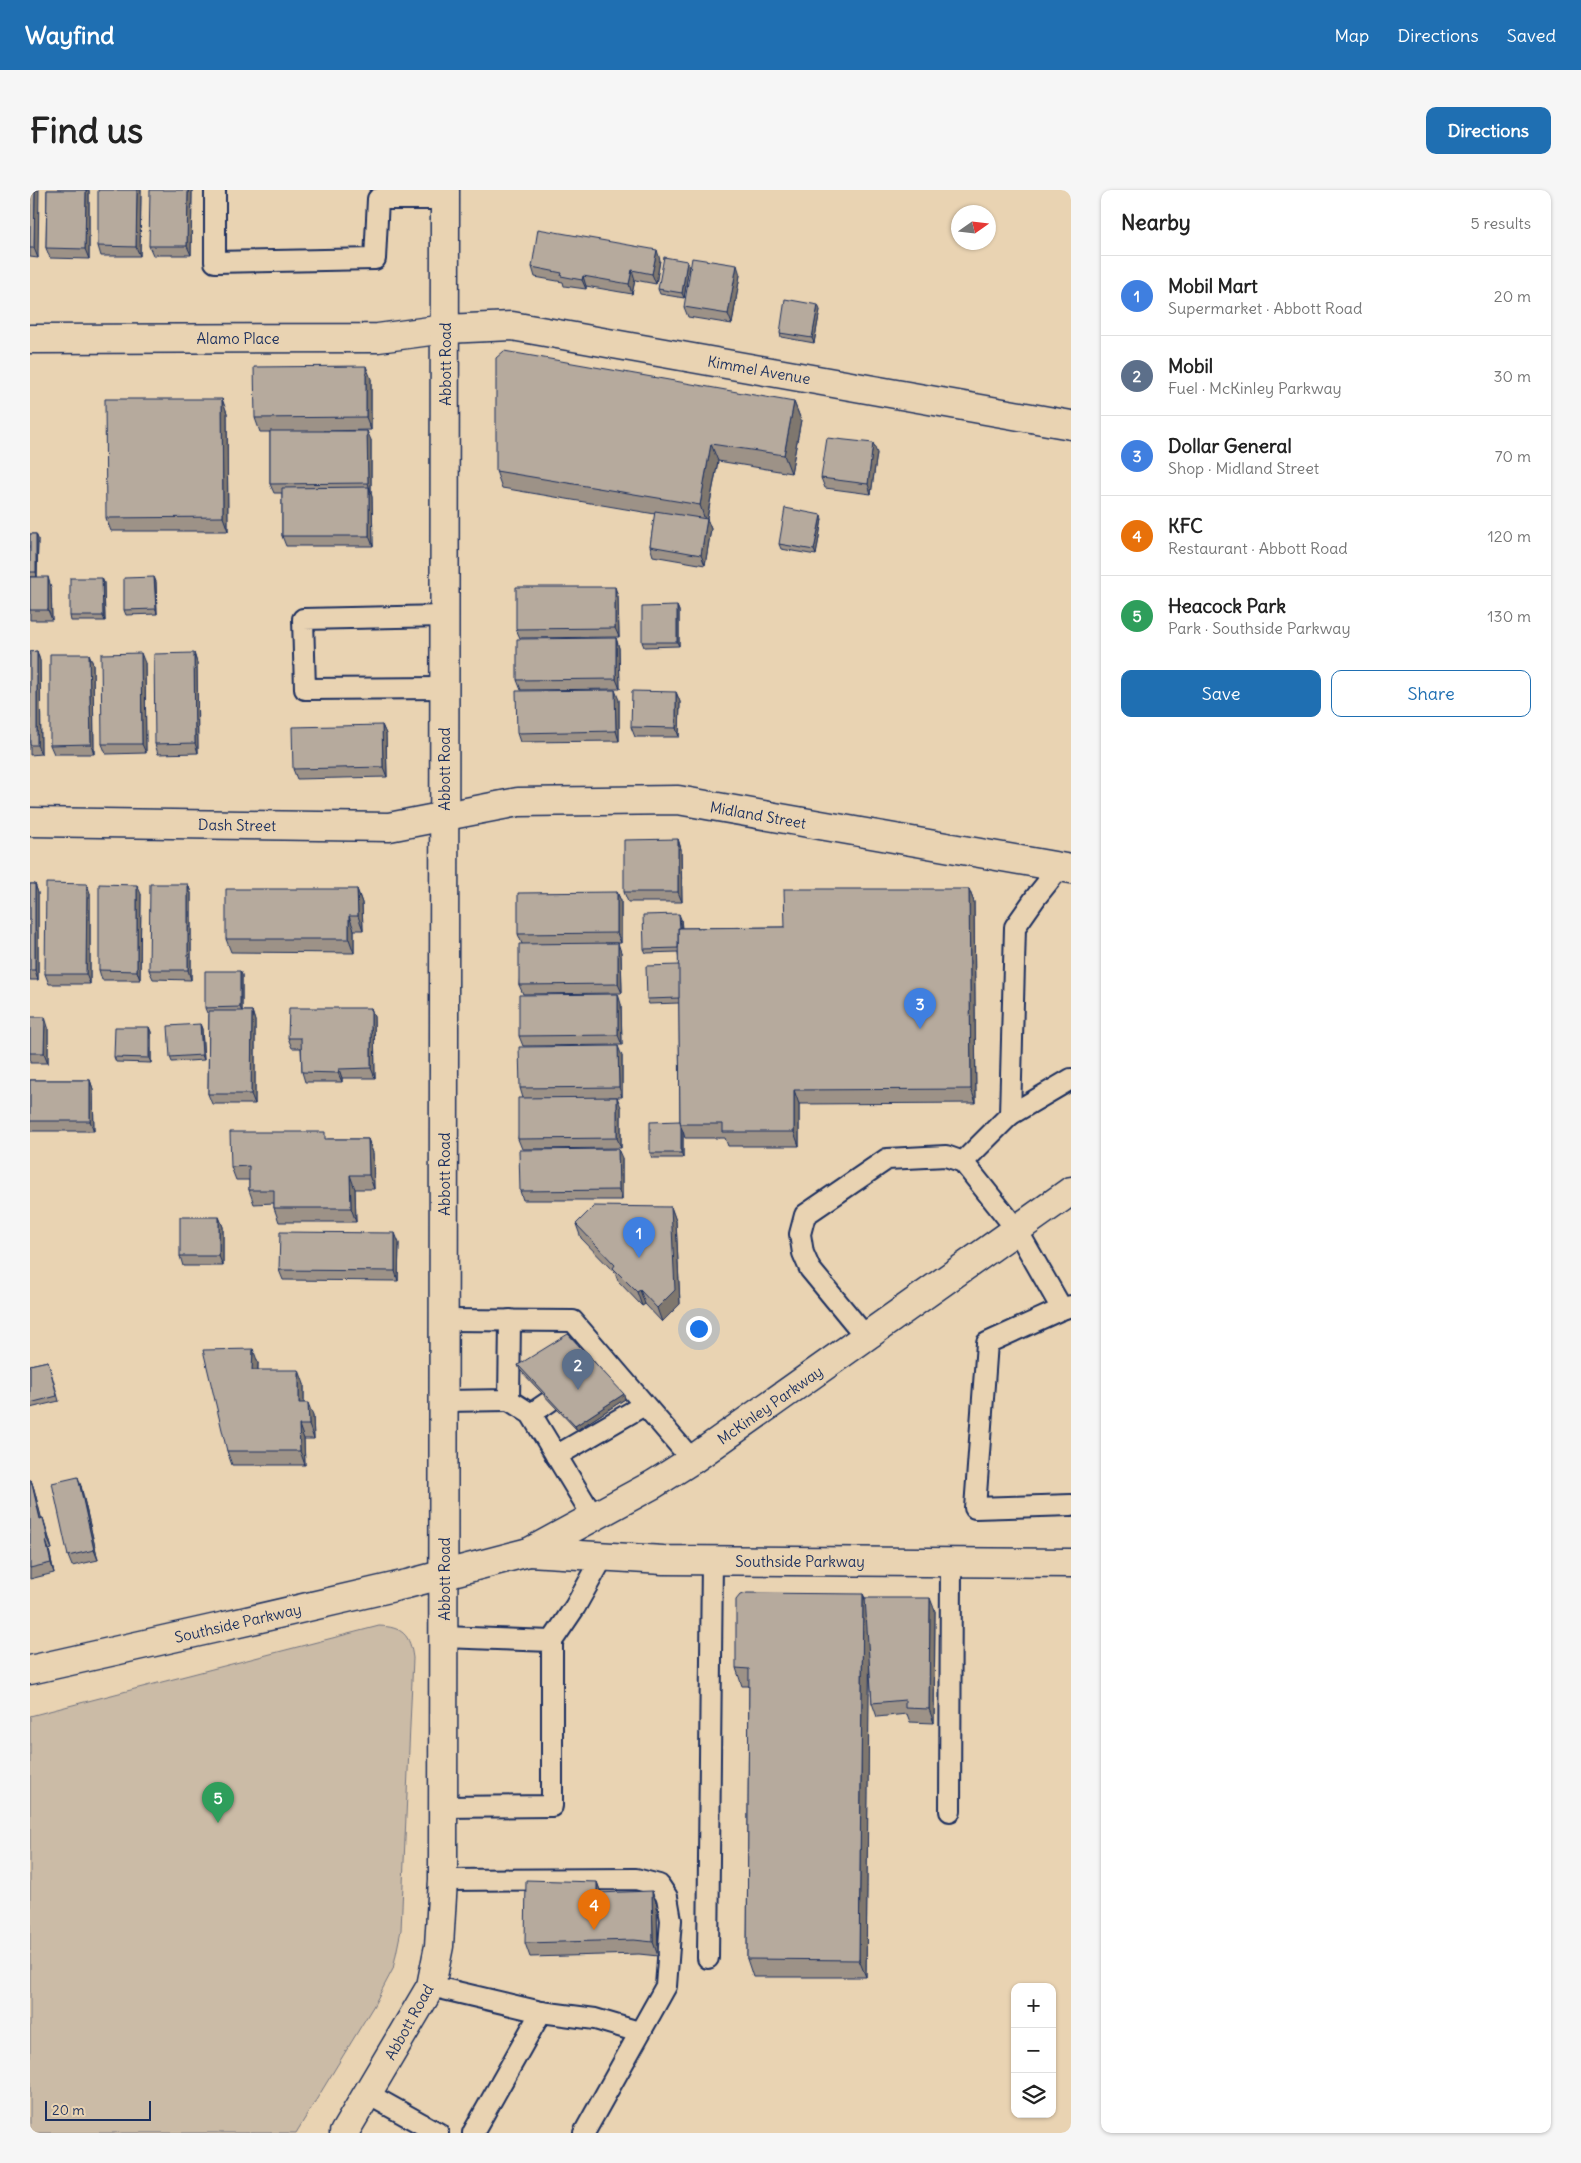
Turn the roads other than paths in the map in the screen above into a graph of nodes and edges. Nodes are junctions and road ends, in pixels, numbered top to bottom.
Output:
1 (215, 190) edge
2 (445, 194) edge
3 (378, 195) edge
4 (445, 329) junction
5 (30, 339) edge
6 (1071, 425) edge
7 (444, 616) junction
8 (444, 688) junction
9 (444, 816) junction
10 (30, 822) edge
11 (1065, 868) edge
12 (1071, 1079) edge
13 (1010, 1115) junction
14 (963, 1162) junction
15 (1071, 1191) edge
16 (1017, 1230) junction
17 (1067, 1308) edge
18 (444, 1320) junction
19 (510, 1320) junction
20 (866, 1337) junction
21 (509, 1400) junction
22 (444, 1401) junction
23 (550, 1401) edge
24 (644, 1405) junction
25 (531, 1414) junction
26 (556, 1456) junction
27 (692, 1460) junction
28 (1071, 1505) edge
29 (594, 1518) junction
30 (529, 1552) junction
31 (603, 1557) junction
32 (712, 1560) junction
33 (952, 1561) junction
34 (1071, 1563) edge
35 (445, 1574) junction
36 (444, 1637) junction
37 (552, 1641) junction
38 (30, 1670) edge
39 (443, 1807) junction
40 (950, 1811) dead end
41 (444, 1880) junction
42 (708, 1958) dead end
43 (431, 1986) junction
44 (541, 2012) junction
45 (639, 2032) junction
46 (368, 2094) junction
47 (344, 2133) edge
48 (438, 2133) edge
49 (473, 2133) edge
50 (584, 2133) edge

1 - 3 lane
2 - 3 lane
2 - 4 street, Abbott Road
4 - 5 street, Alamo Place
4 - 6 street, Kimmel Avenue
4 - 7 street, Abbott Road
7 - 8 street, Abbott Road
7 - 8 lane
8 - 9 street, Abbott Road
9 - 10 street, Dash Street
9 - 11 street, Midland Street
9 - 18 street, Abbott Road
11 - 13 lane
12 - 13 lane
13 - 14 lane
14 - 16 lane
14 - 20 lane
15 - 16 street, McKinley Parkway
16 - 17 lane
16 - 20 street, McKinley Parkway
17 - 28 lane
18 - 19 lane
18 - 22 street, Abbott Road
19 - 21 lane
19 - 24 lane
20 - 27 street, McKinley Parkway
21 - 22 lane
21 - 25 lane
22 - 35 street, Abbott Road
23 - 25 lane
24 - 26 lane
24 - 27 lane
25 - 26 lane
26 - 29 lane
27 - 29 street, McKinley Parkway
29 - 30 street, McKinley Parkway
30 - 31 street, Southside Parkway
30 - 35 street, McKinley Parkway
31 - 32 street, Southside Parkway
31 - 37 lane
32 - 33 street, Southside Parkway
32 - 42 lane
33 - 34 street, Southside Parkway
33 - 40 lane
35 - 36 street, Abbott Road
35 - 38 street, Southside Parkway
36 - 37 lane
36 - 39 street, Abbott Road
37 - 39 lane
39 - 41 street, Abbott Road
41 - 43 street, Abbott Road
41 - 45 lane
43 - 44 lane
43 - 46 street, Abbott Road
44 - 45 lane
44 - 49 lane
45 - 50 lane
46 - 47 street, Abbott Road
46 - 48 lane

